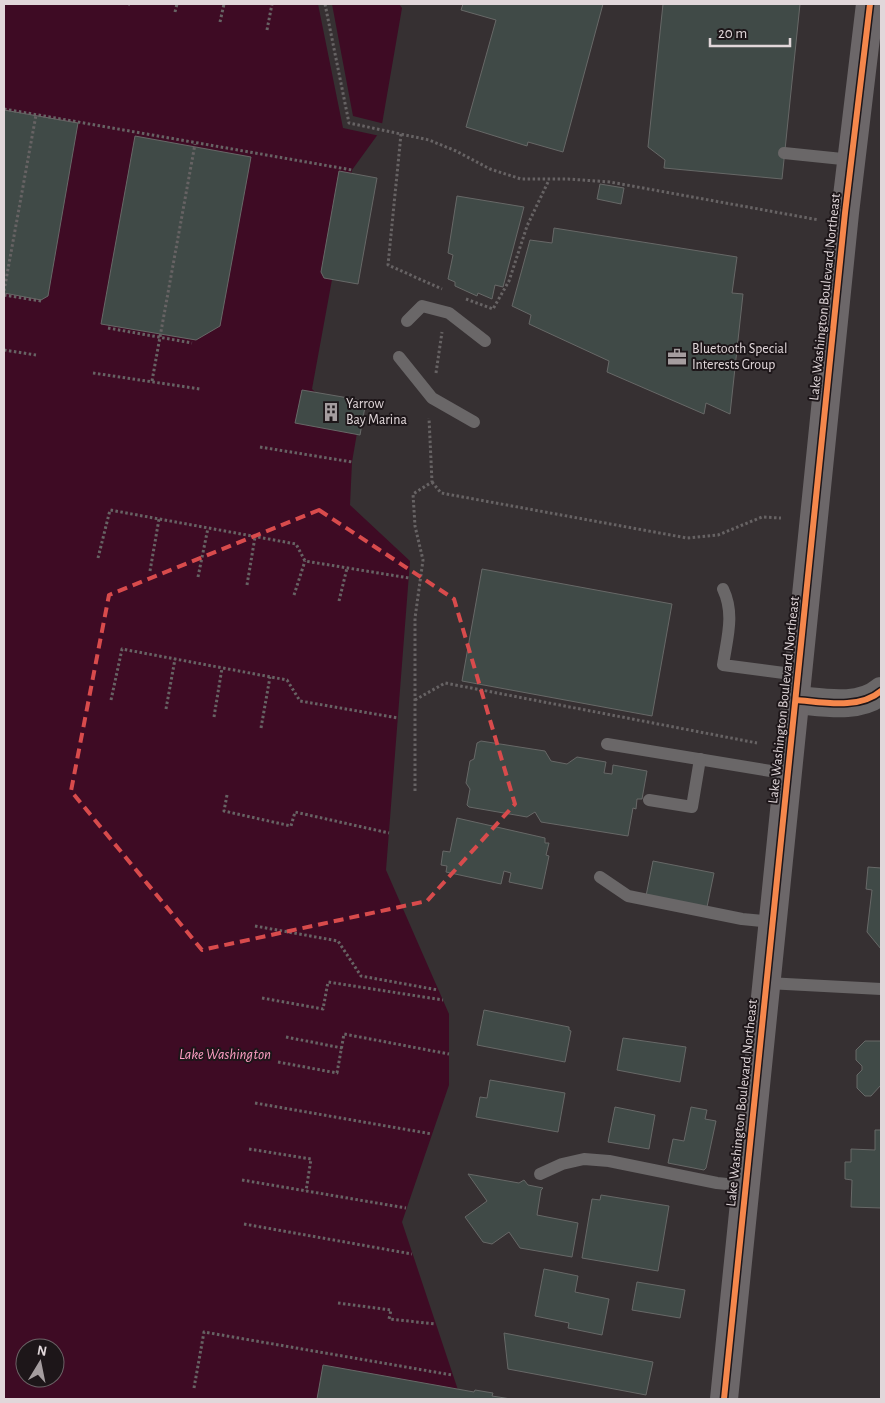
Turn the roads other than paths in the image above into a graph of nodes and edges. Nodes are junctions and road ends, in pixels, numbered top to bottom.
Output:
1 (870, 4) edge
2 (784, 153) dead end
3 (852, 160) junction
4 (407, 321) dead end
5 (485, 342) dead end
6 (398, 357) dead end
7 (474, 422) dead end
8 (723, 589) dead end
9 (797, 687) junction
10 (881, 691) edge
11 (607, 744) dead end
12 (700, 759) junction
13 (789, 774) junction
14 (649, 800) dead end
15 (600, 877) dead end
16 (773, 922) junction
17 (767, 983) junction
18 (881, 989) edge
19 (540, 1174) dead end
20 (746, 1186) junction
21 (724, 1399) edge

1 - 3 main road, Lake Washington Boulevard Northeast
2 - 3 lane
3 - 9 main road, Lake Washington Boulevard Northeast
4 - 5 lane
6 - 7 lane
8 - 9 lane
9 - 10 street
9 - 13 main road, Lake Washington Boulevard Northeast
11 - 12 lane
12 - 13 lane
12 - 14 lane
13 - 16 main road, Lake Washington Boulevard Northeast
15 - 16 lane
16 - 17 main road, Lake Washington Boulevard Northeast
17 - 18 lane
17 - 20 main road, Lake Washington Boulevard Northeast
19 - 20 lane
20 - 21 main road, Lake Washington Boulevard Northeast

